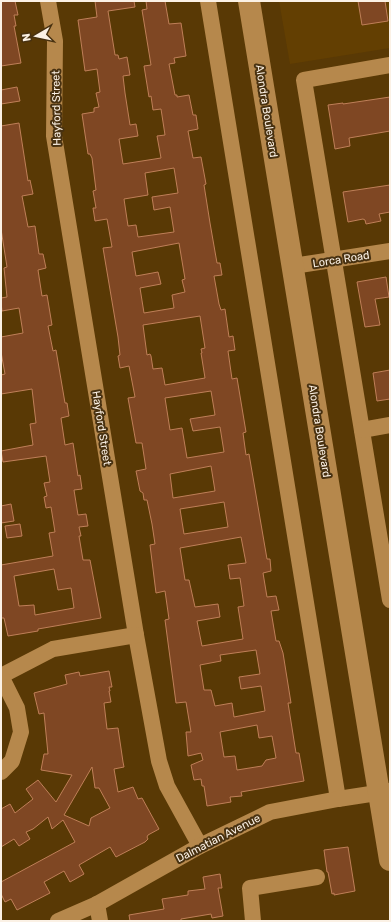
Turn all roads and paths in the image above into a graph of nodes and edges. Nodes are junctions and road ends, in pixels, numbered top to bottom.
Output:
1 (48, 1) edge
2 (208, 1) edge
3 (250, 1) edge
4 (390, 65) edge
5 (390, 251) edge
6 (334, 260) junction
7 (293, 266) junction
8 (390, 425) edge
9 (362, 430) junction
10 (390, 600) edge
11 (136, 635) junction
12 (1, 676) edge
13 (1, 772) edge
14 (384, 792) edge
15 (338, 799) junction
16 (200, 846) junction
17 (390, 860) edge
18 (317, 877) dead end
19 (97, 904) junction
20 (58, 921) edge
21 (100, 921) edge
22 (253, 921) edge

1 - 11 street, Hayford Street
2 - 15 street
3 - 7 main road, Alondra Boulevard
4 - 6 street
5 - 6 street, Lorca Road
6 - 7 street, Lorca Road
6 - 9 street
7 - 14 main road, Alondra Boulevard
8 - 9 street
9 - 10 street
11 - 12 street
11 - 16 street, Hayford Street
12 - 13 street
14 - 15 street, Dalmatian Avenue
14 - 17 main road, Alondra Boulevard
15 - 16 street, Dalmatian Avenue
16 - 19 street, Dalmatian Avenue
18 - 22 street
19 - 20 street, Dalmatian Avenue
19 - 21 street

